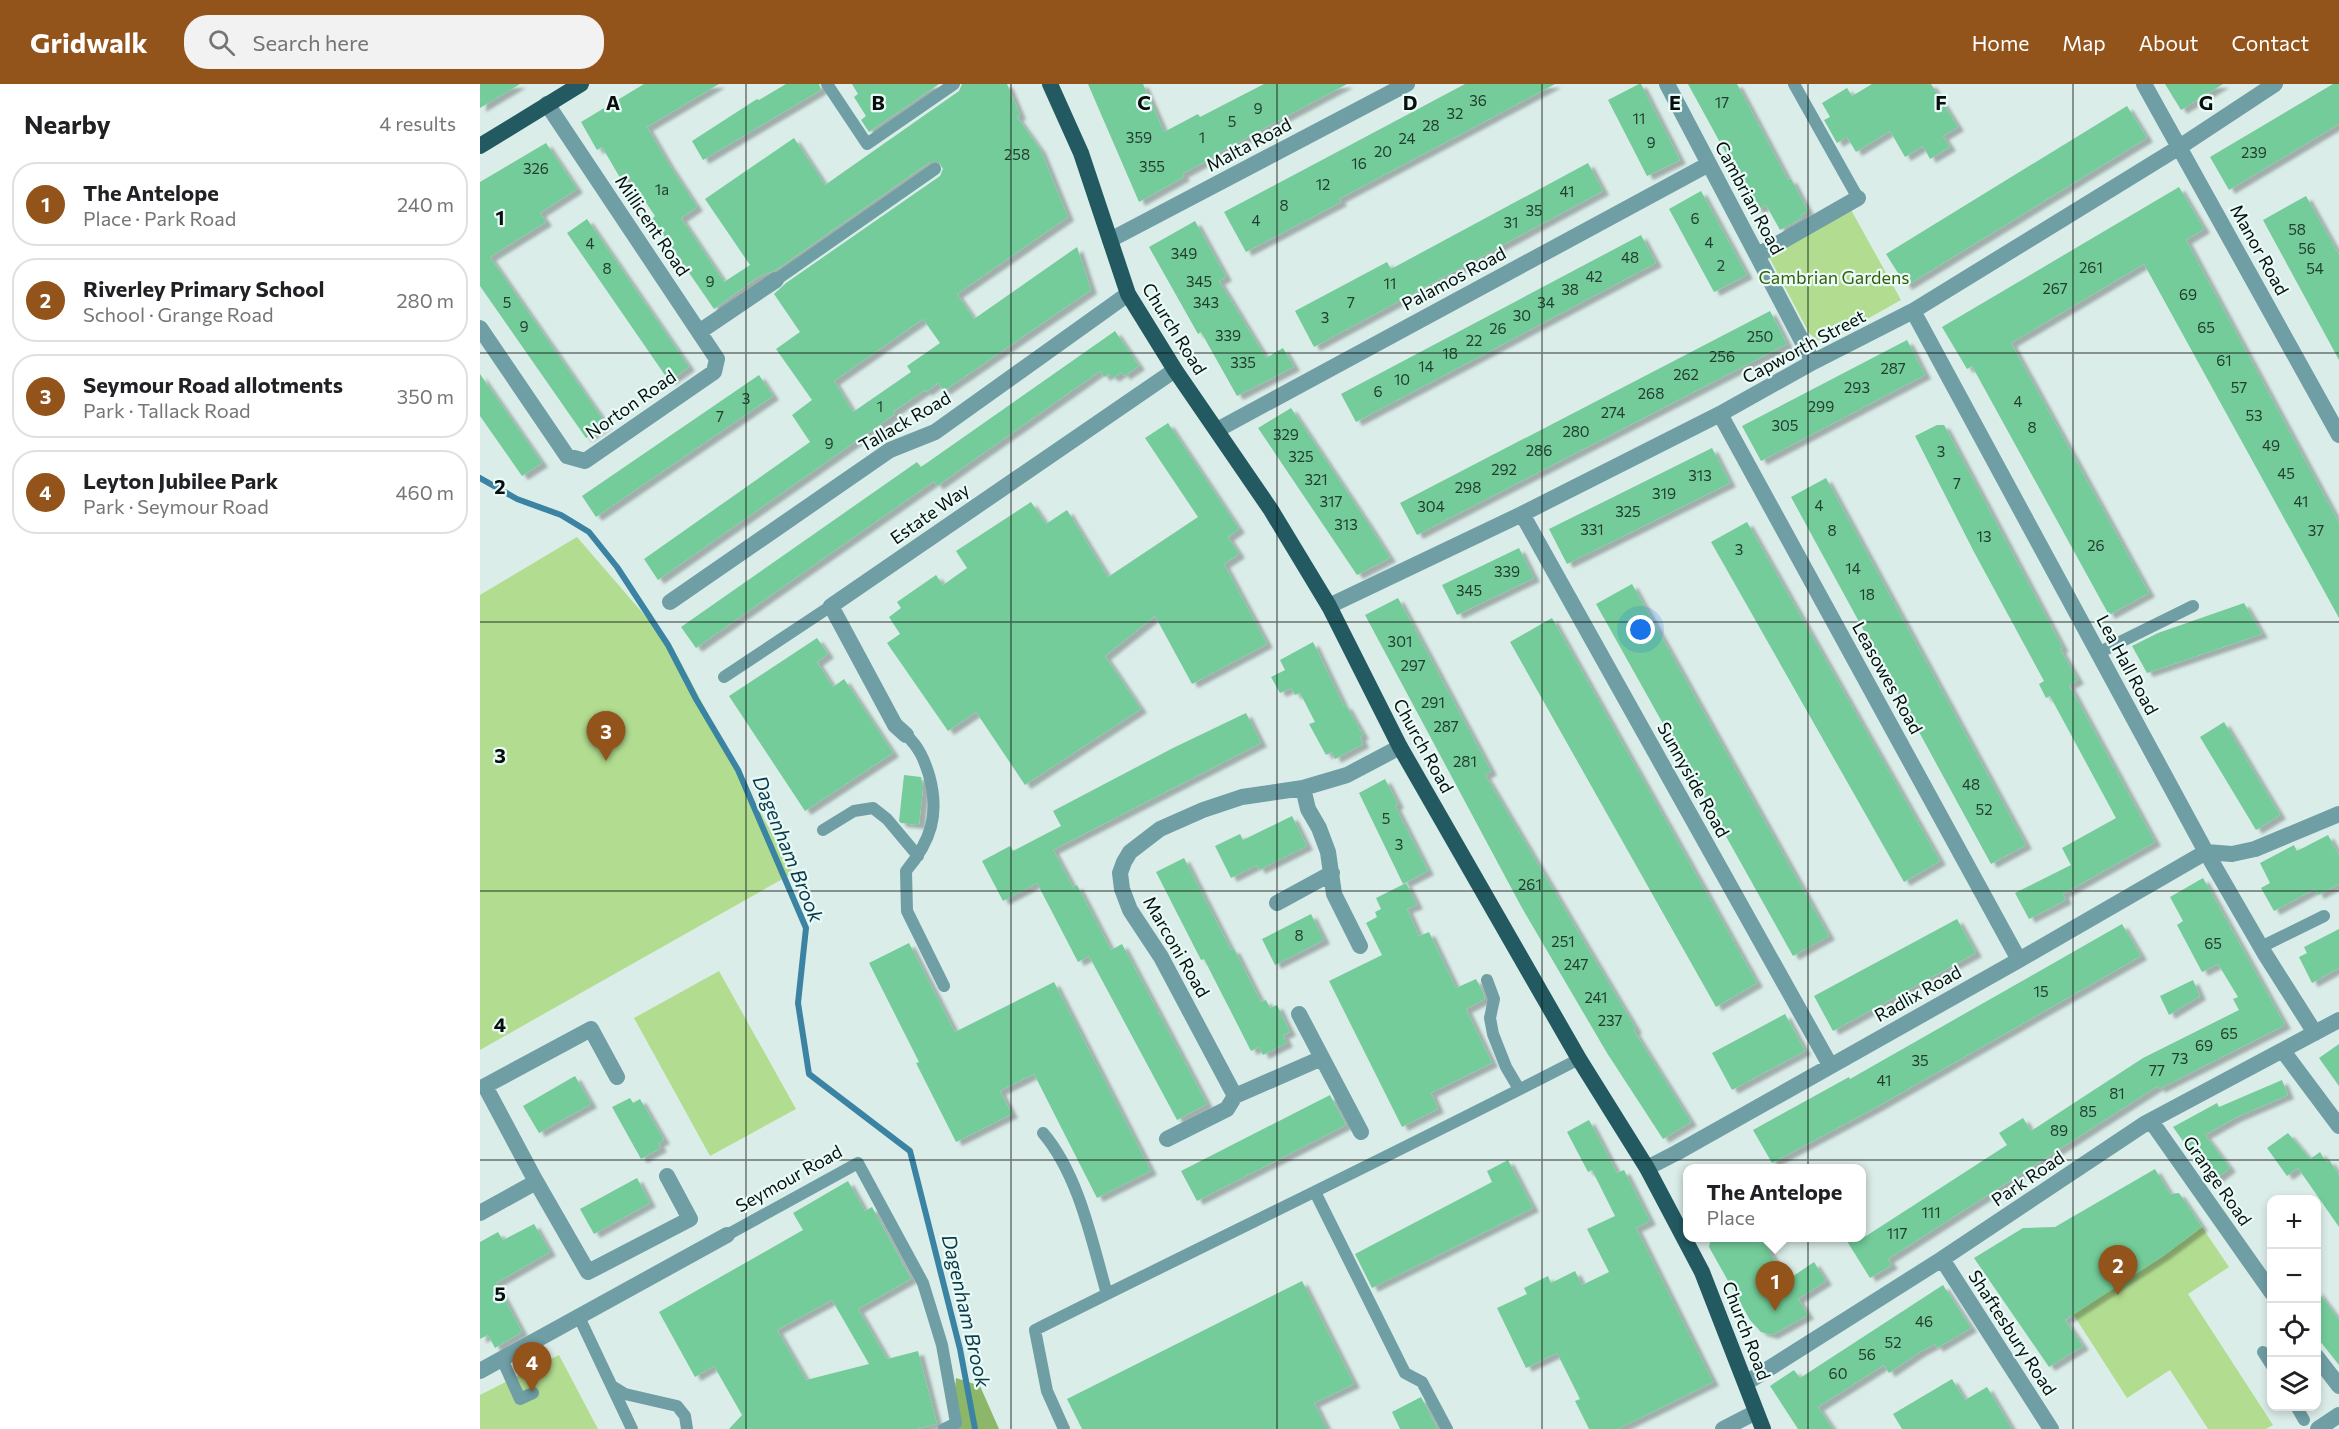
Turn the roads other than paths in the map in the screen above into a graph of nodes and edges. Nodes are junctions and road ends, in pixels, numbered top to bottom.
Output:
1 (581, 84) edge
2 (827, 84) edge
3 (954, 84) edge
4 (1050, 84) edge
5 (1407, 84) edge
6 (1667, 84) edge
7 (1794, 84) edge
8 (2144, 84) edge
9 (2276, 84) edge
10 (547, 104) junction
11 (480, 146) edge
12 (2178, 148) junction
13 (1709, 164) junction
14 (935, 169) dead end
15 (1858, 198) joint
16 (1110, 240) junction
17 (1758, 255) junction
18 (776, 280) joint
19 (1128, 294) junction
20 (1913, 311) junction
21 (480, 328) edge
22 (699, 332) junction
23 (1813, 362) junction
24 (1175, 370) junction
25 (714, 372) joint
26 (1720, 414) junction
27 (1217, 430) junction
28 (2339, 435) edge
29 (1522, 514) junction
30 (670, 602) dead end
31 (831, 606) junction
32 (1329, 606) junction
33 (2193, 606) dead end
34 (2098, 653) junction
35 (724, 677) dead end
36 (906, 735) joint
37 (1400, 747) junction
38 (1303, 788) junction
39 (2339, 814) edge
40 (823, 830) dead end
41 (2206, 852) junction
42 (918, 856) junction
43 (1332, 873) junction
44 (1277, 903) dead end
45 (2324, 916) dead end
46 (1360, 946) dead end
47 (2261, 947) junction
48 (2019, 960) junction
49 (1487, 980) dead end
50 (944, 986) dead end
51 (1299, 1014) dead end
52 (2339, 1020) edge
53 (2315, 1033) junction
54 (2283, 1051) junction
55 (1322, 1058) junction
56 (1579, 1059) junction
57 (1830, 1065) junction
58 (617, 1077) dead end
59 (1519, 1089) junction
60 (1235, 1096) junction
61 (2151, 1121) junction
62 (2339, 1126) edge
63 (1361, 1132) dead end
64 (1043, 1133) dead end
65 (1167, 1139) dead end
66 (1647, 1168) junction
67 (668, 1176) dead end
68 (536, 1182) junction
69 (1315, 1192) junction
70 (480, 1214) edge
71 (727, 1235) joint
72 (1683, 1236) edge
73 (1686, 1242) edge
74 (1942, 1259) junction
75 (2267, 1287) edge
76 (1107, 1294) junction
77 (579, 1317) junction
78 (2263, 1352) dead end
79 (2317, 1357) edge
80 (502, 1359) junction
81 (2267, 1359) edge
82 (480, 1371) edge
83 (1746, 1383) junction
84 (611, 1385) junction
85 (2339, 1386) edge
86 (533, 1393) dead end
87 (2300, 1411) edge
88 (1756, 1412) junction
89 (2339, 1415) edge
90 (2311, 1424) edge
91 (632, 1429) edge
92 (687, 1429) edge
93 (944, 1429) edge
94 (1064, 1429) edge
95 (1447, 1429) edge
96 (1723, 1429) edge
97 (1763, 1429) edge
98 (2050, 1429) edge

1 - 10 main road
2 - 3 lane
4 - 16 main road, Church Road
5 - 16 street, Malta Road
6 - 13 street, Cambrian Road
7 - 15 lane
8 - 12 street, Manor Road
9 - 12 street, Capworth Street
10 - 11 main road
10 - 22 street, Millicent Road
12 - 20 street, Capworth Street
12 - 28 street, Manor Road
13 - 17 street, Cambrian Road
13 - 27 street, Palamos Road
14 - 18 lane
15 - 17 street
16 - 19 main road, Church Road
17 - 23 street, Cambrian Road
18 - 22 street
19 - 24 main road, Church Road
19 - 30 street, Tallack Road
20 - 23 street, Capworth Street
20 - 34 street, Lea Hall Road
21 - 25 street, Norton Road
22 - 25 street, Millicent Road
23 - 26 street, Capworth Street
24 - 27 main road, Church Road
24 - 31 street, Estate Way
26 - 29 street, Capworth Street
26 - 48 street, Leasowes Road
27 - 32 main road, Church Road
29 - 32 street, Capworth Street
29 - 57 street, Sunnyside Road
31 - 35 lane
31 - 36 street
32 - 37 main road, Church Road
33 - 34 lane
34 - 41 street, Lea Hall Road
36 - 42 lane
37 - 38 street, Marconi Road
37 - 56 main road, Church Road
38 - 43 street
38 - 60 street, Marconi Road
39 - 41 street
40 - 42 lane
41 - 47 street, Lea Hall Road
41 - 48 street, Radlix Road
42 - 50 lane
43 - 44 street
43 - 46 street
45 - 47 lane
47 - 53 street, Lea Hall Road
48 - 57 street, Radlix Road
49 - 59 lane
51 - 55 street
52 - 53 street, Park Road
53 - 54 street, Park Road
54 - 61 street, Park Road
54 - 62 street
55 - 60 street
55 - 63 street
56 - 59 lane
56 - 66 main road, Church Road
57 - 66 street, Radlix Road
58 - 68 street
59 - 69 lane
60 - 65 street
61 - 74 street, Park Road
61 - 75 street, Grange Road
64 - 76 lane
66 - 72 main road, Church Road
67 - 68 street
68 - 70 street
69 - 76 lane
69 - 95 lane
71 - 77 street, Seymour Road
71 - 93 lane, Seymour Road
73 - 83 main road, Church Road
74 - 83 street, Park Road
74 - 98 street, Shaftesbury Road
76 - 94 lane
77 - 80 street, Seymour Road
77 - 84 lane
78 - 81 lane
79 - 85 street
80 - 82 street, Seymour Road
80 - 86 lane
83 - 88 main road, Church Road
84 - 91 lane
84 - 92 lane
87 - 90 lane
88 - 96 street
88 - 97 main road, Church Road
89 - 90 street

